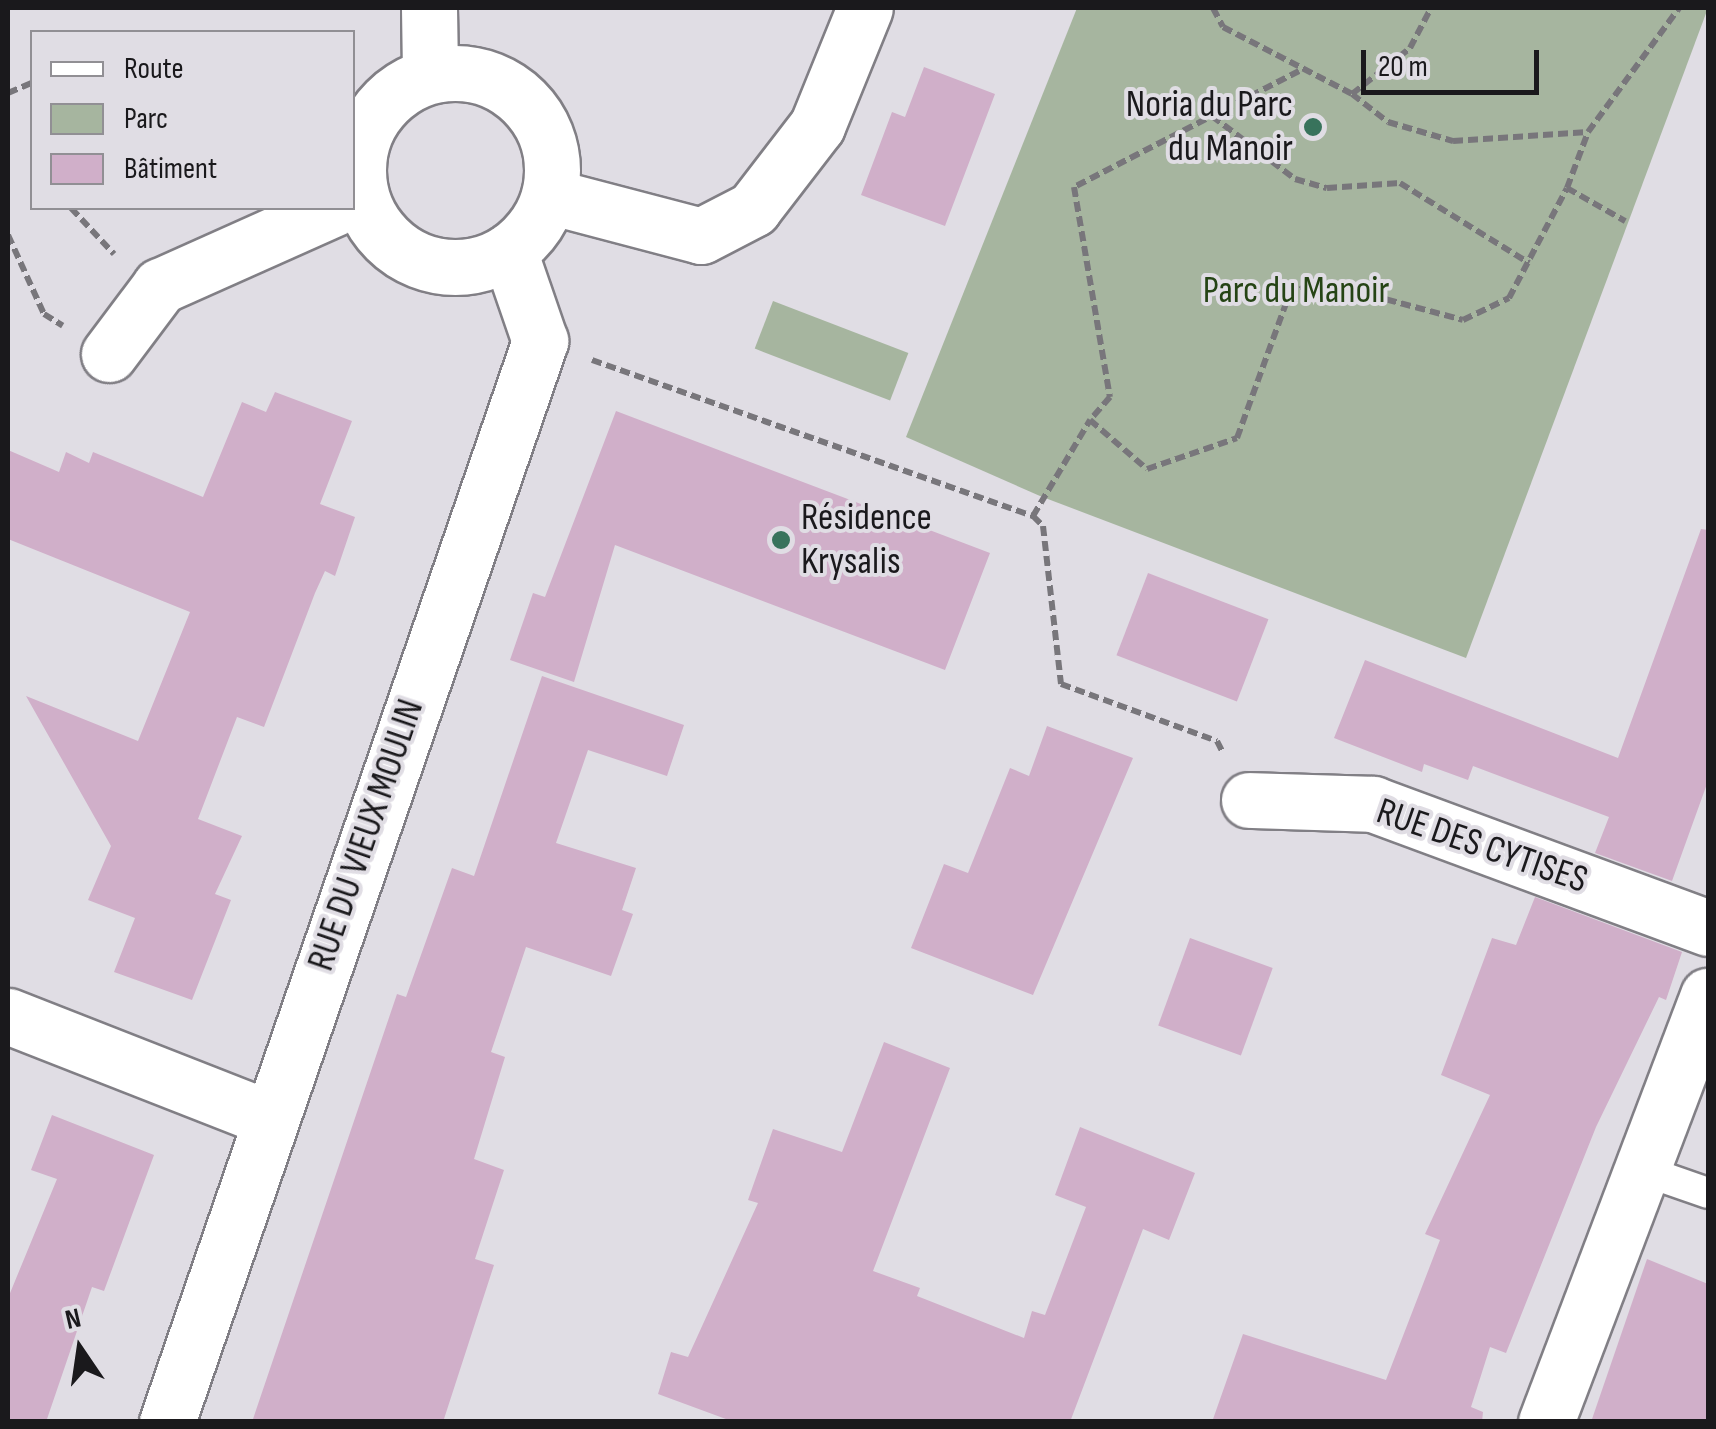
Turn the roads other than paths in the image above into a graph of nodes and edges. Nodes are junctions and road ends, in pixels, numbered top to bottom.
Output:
1 (428, 8) edge
2 (865, 8) edge
3 (430, 76) junction
4 (355, 173) edge
5 (549, 196) junction
6 (355, 207) edge
7 (329, 210) edge
8 (509, 250) junction
9 (110, 354) road end
10 (1249, 800) road end
11 (1708, 928) edge
12 (1708, 996) edge
13 (8, 1016) edge
14 (266, 1116) junction
15 (1639, 1169) junction
16 (1708, 1193) edge
17 (166, 1422) edge
18 (1546, 1422) edge

1 - 3 street
2 - 5 street
3 - 4 street
3 - 5 street
5 - 8 street
6 - 8 street
7 - 9 street
8 - 14 street, RUE DU VIEUX MOULIN
10 - 11 street, RUE DES CYTISES
12 - 15 street
13 - 14 street
14 - 17 street, RUE DU VIEUX MOULIN
15 - 16 lane
15 - 18 street

